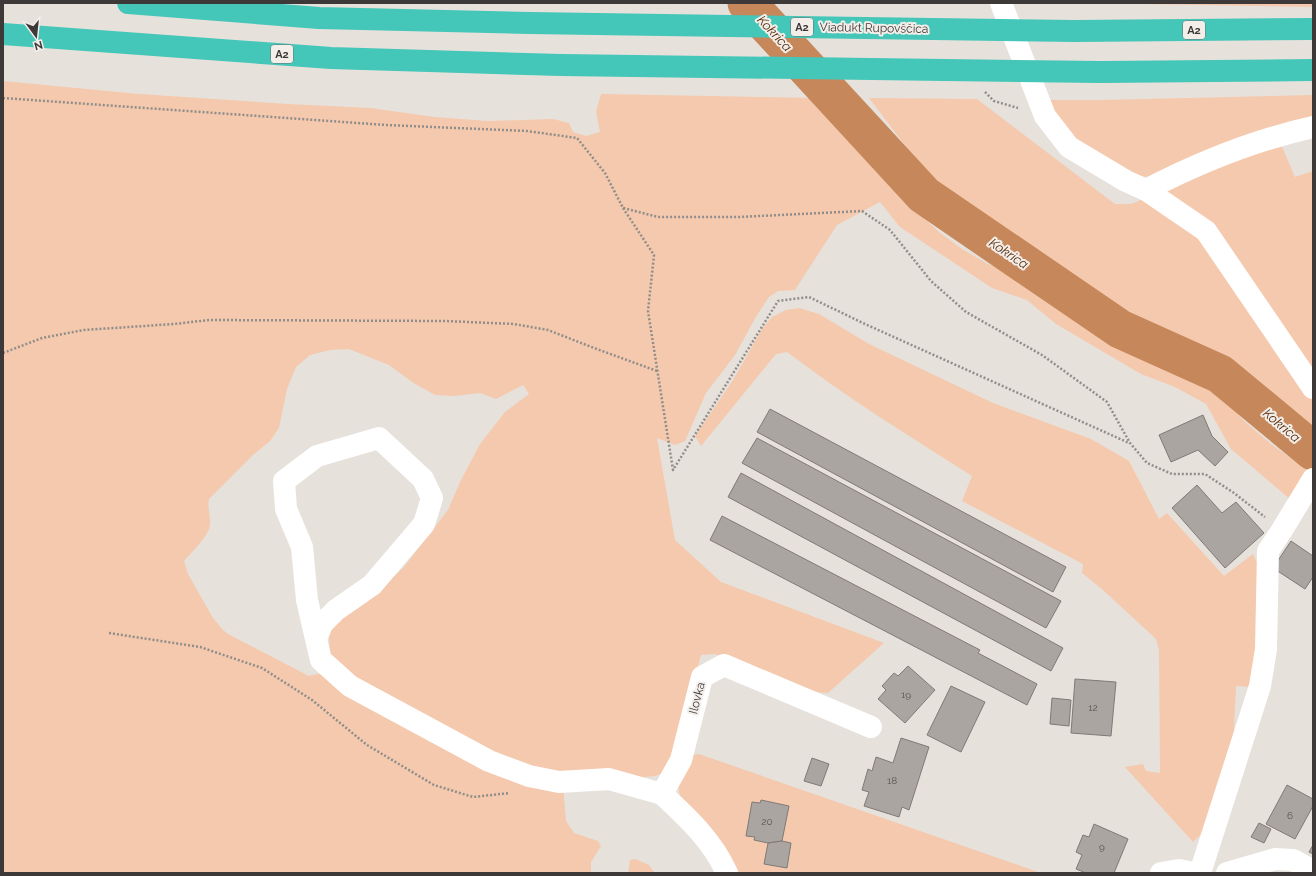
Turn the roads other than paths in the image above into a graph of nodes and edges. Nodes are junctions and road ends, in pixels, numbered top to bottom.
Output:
1 (128, 3) edge
2 (1001, 3) edge
3 (1313, 29) edge
4 (3, 34) edge
5 (1313, 70) edge
6 (1313, 127) edge
7 (1146, 190) junction
8 (1313, 388) edge
9 (1311, 483) edge
10 (316, 639) junction
11 (871, 727) dead end
12 (662, 794) junction
13 (1269, 866) edge
14 (1313, 871) edge
15 (727, 873) edge
16 (1161, 873) edge
17 (1194, 873) edge
18 (1200, 873) edge
19 (1227, 873) edge

1 - 3 highway, Viadukt Rupovščica / A2
2 - 7 street
4 - 5 highway, A2
6 - 7 street
7 - 8 street
9 - 18 street
10 - 10 street
10 - 12 street
11 - 12 street, Ilovka
12 - 15 street
13 - 14 street
13 - 19 street
16 - 17 street

